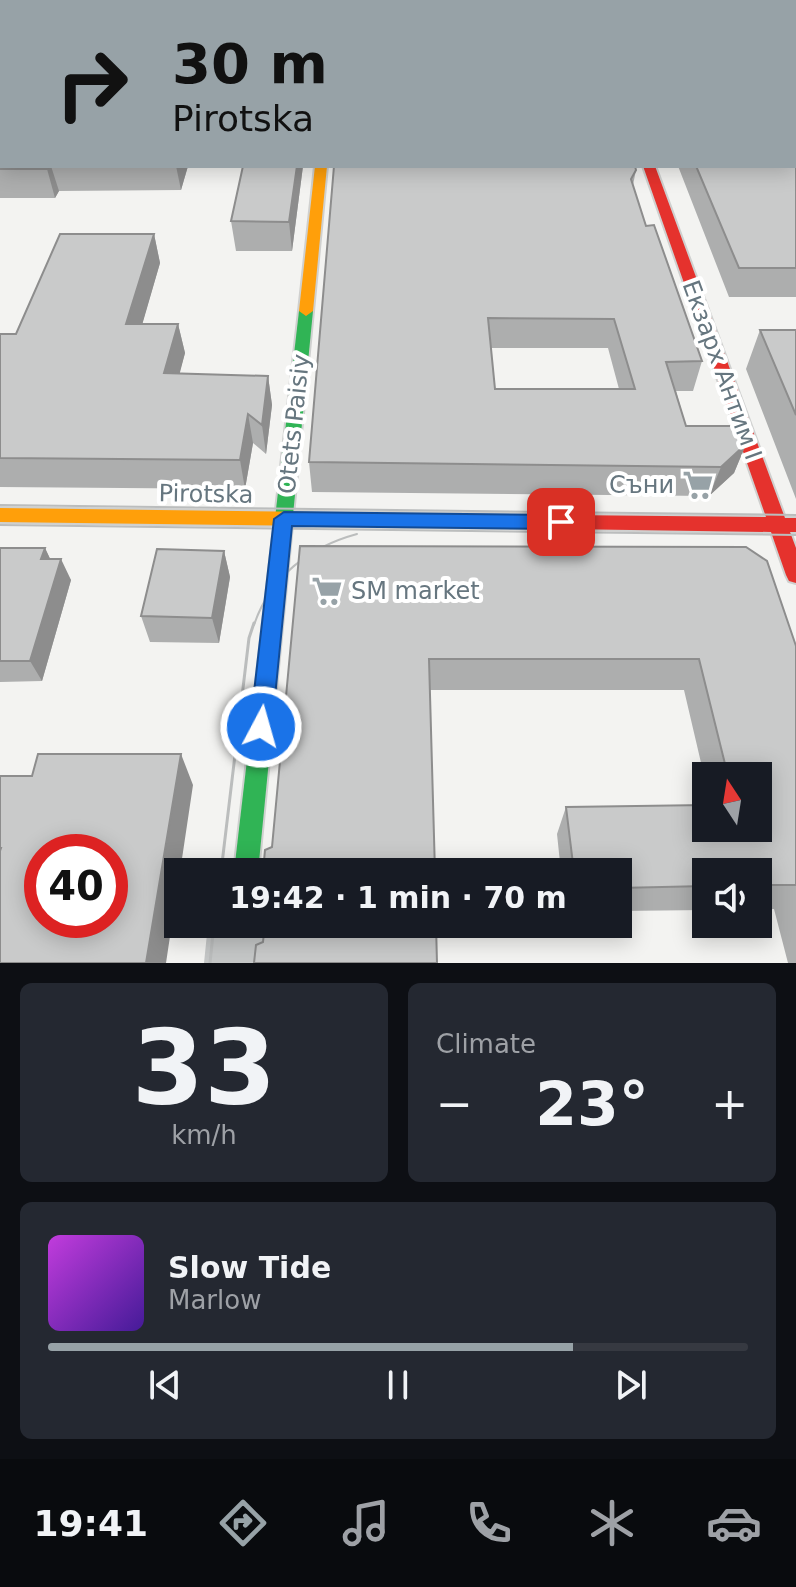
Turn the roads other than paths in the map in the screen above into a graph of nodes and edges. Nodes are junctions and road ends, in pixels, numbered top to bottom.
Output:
1 (321, 168) edge
2 (650, 168) edge
3 (0, 515) edge
4 (284, 519) junction
5 (787, 524) edge
6 (796, 575) edge
7 (248, 858) edge
8 (239, 938) edge
9 (236, 963) edge

1 - 4 street, Otets Paisiy
2 - 5 street, Екзарх Антим I
3 - 4 street, Pirotska
4 - 5 street, Pirotska
4 - 7 street, Otets Paisiy
5 - 6 street, Екзарх Антим I
8 - 9 street

